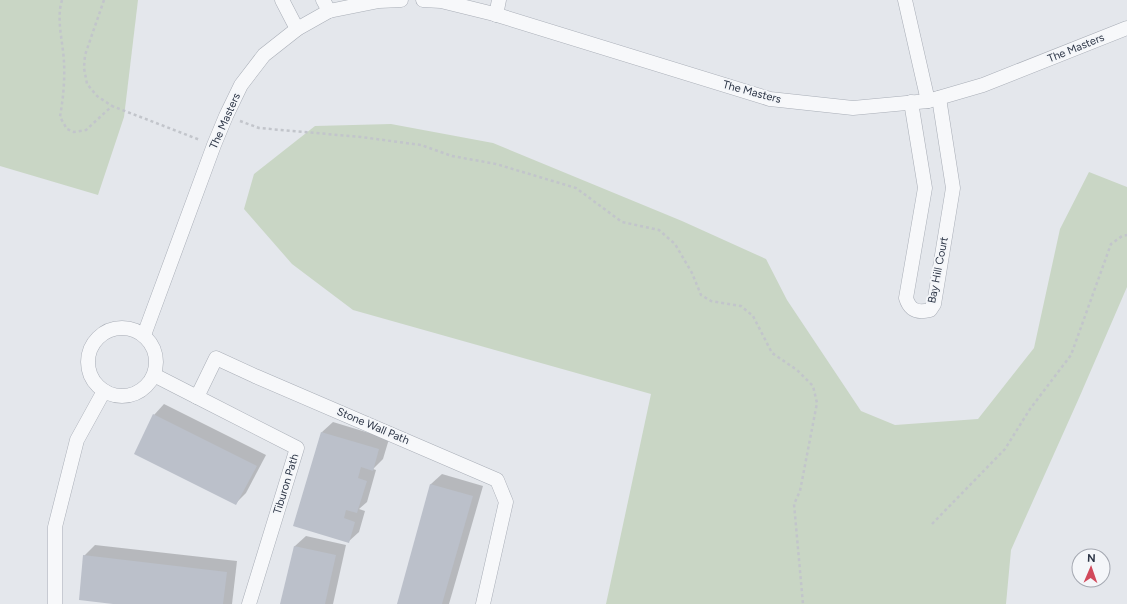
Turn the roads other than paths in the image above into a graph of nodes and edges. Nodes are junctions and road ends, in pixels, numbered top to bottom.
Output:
1 (282, 0) edge
2 (401, 0) edge
3 (423, 0) edge
4 (499, 0) edge
5 (905, 0) edge
6 (326, 5) edge
7 (496, 15) junction
8 (297, 28) junction
9 (1127, 28) edge
10 (933, 99) junction
11 (911, 102) junction
12 (144, 335) junction
13 (154, 375) junction
14 (104, 391) junction
15 (197, 397) junction
16 (54, 604) edge
17 (249, 604) edge
18 (483, 604) edge

1 - 8 street
2 - 6 street, The Masters
3 - 7 street, The Masters
4 - 7 street
5 - 10 street
6 - 8 street, The Masters
7 - 11 street, The Masters
8 - 12 street, The Masters
9 - 10 street, The Masters
10 - 11 street, The Masters
10 - 11 street, Bay Hill Court
12 - 13 street
12 - 14 street
13 - 14 street
13 - 15 street
14 - 16 street
15 - 17 street, Tiburon Path
15 - 18 street, Stone Wall Path

